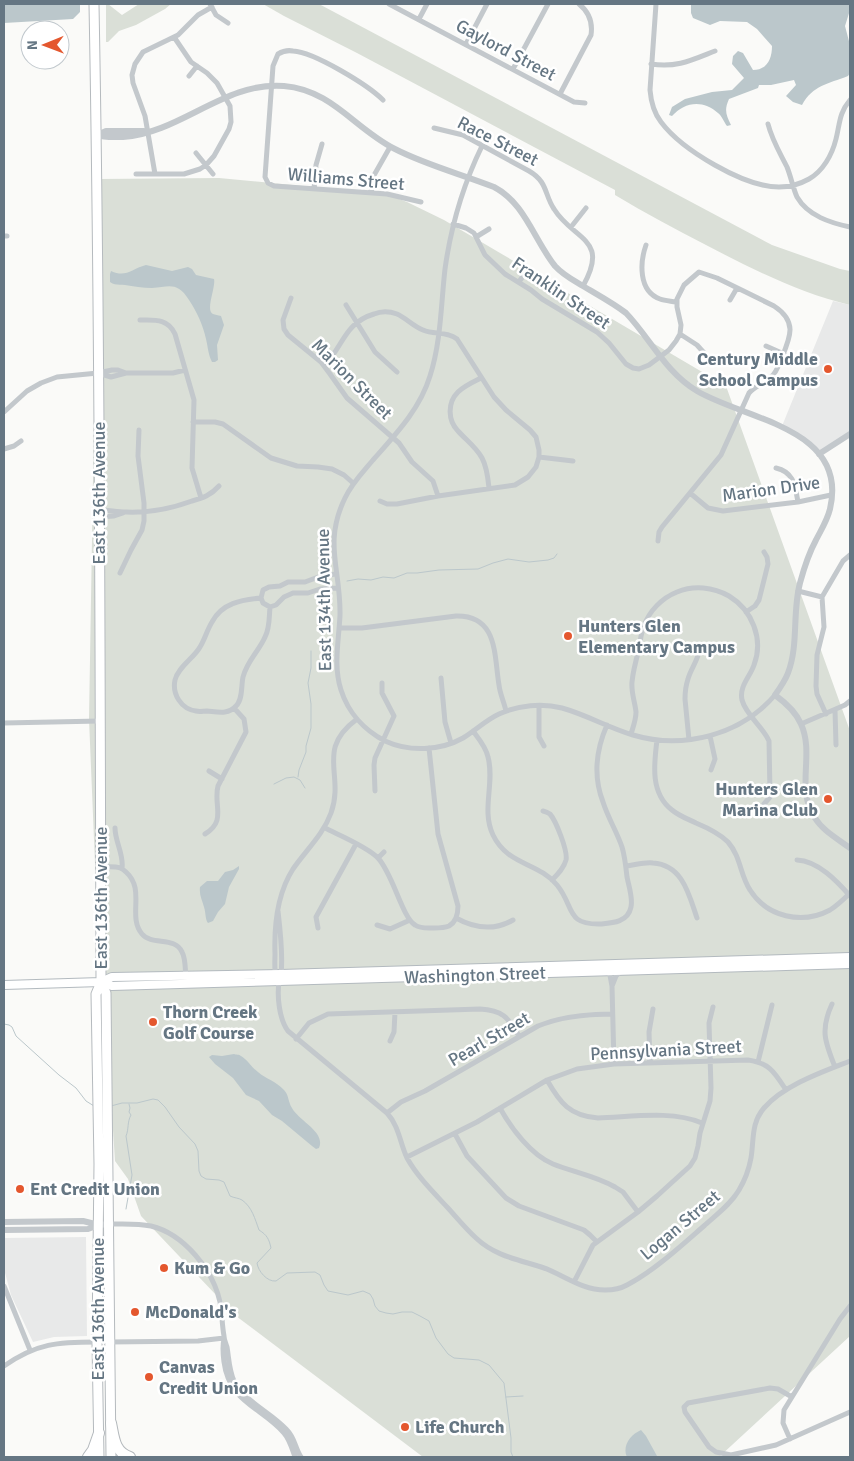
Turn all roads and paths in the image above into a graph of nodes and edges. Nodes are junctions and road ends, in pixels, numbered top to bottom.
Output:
1 (94, 4) edge
2 (389, 4) edge
3 (427, 4) edge
4 (487, 4) edge
5 (548, 4) edge
6 (578, 4) edge
7 (656, 4) edge
8 (211, 6) edge
9 (418, 19) junction
10 (228, 23) dead end
11 (174, 37) junction
12 (466, 44) junction
13 (715, 51) dead end
14 (651, 64) junction
15 (197, 66) junction
16 (513, 69) junction
17 (189, 76) dead end
18 (271, 85) junction
19 (560, 94) junction
20 (226, 98) junction
21 (383, 100) dead end
22 (850, 100) edge
23 (585, 103) dead end
24 (768, 124) dead end
25 (434, 128) dead end
26 (148, 132) junction
27 (97, 135) junction
28 (322, 144) dead end
29 (482, 146) junction
30 (390, 147) junction
31 (196, 153) dead end
32 (206, 165) junction
33 (136, 174) dead end
34 (155, 174) junction
35 (213, 174) dead end
36 (468, 178) junction
37 (794, 185) junction
38 (314, 189) junction
39 (371, 193) junction
40 (421, 202) dead end
41 (586, 208) dead end
42 (453, 224) junction
43 (571, 227) junction
44 (850, 227) edge
45 (489, 229) dead end
46 (476, 237) junction
47 (646, 245) dead end
48 (524, 276) dead end
49 (519, 282) junction
50 (583, 286) junction
51 (737, 288) junction
52 (292, 298) dead end
53 (730, 300) dead end
54 (676, 302) junction
55 (346, 305) dead end
56 (140, 320) dead end
57 (357, 322) junction
58 (438, 333) junction
59 (680, 334) junction
60 (766, 346) dead end
61 (784, 354) junction
62 (706, 355) dead end
63 (661, 356) junction
64 (324, 366) junction
65 (185, 370) junction
66 (396, 372) dead end
67 (98, 373) junction
68 (481, 378) junction
69 (740, 410) junction
70 (4, 412) edge
71 (192, 422) junction
72 (139, 430) dead end
73 (850, 434) edge
74 (392, 438) junction
75 (21, 441) dead end
76 (4, 449) edge
77 (819, 454) junction
78 (539, 457) junction
79 (574, 461) dead end
80 (776, 468) dead end
81 (353, 483) junction
82 (219, 486) dead end
83 (489, 488) junction
84 (690, 493) junction
85 (831, 495) junction
86 (438, 496) junction
87 (201, 498) junction
88 (380, 501) dead end
89 (798, 502) junction
90 (144, 512) junction
91 (99, 513) junction
92 (658, 541) dead end
93 (764, 552) dead end
94 (850, 555) edge
95 (120, 573) dead end
96 (336, 574) junction
97 (337, 588) junction
98 (798, 591) junction
99 (822, 597) junction
100 (261, 598) junction
101 (270, 607) junction
102 (746, 612) junction
103 (339, 628) junction
104 (698, 644) dead end
105 (441, 678) dead end
106 (382, 682) dead end
107 (775, 695) junction
108 (850, 701) edge
109 (539, 706) junction
110 (234, 708) junction
111 (835, 710) junction
112 (506, 711) junction
113 (826, 714) junction
114 (752, 716) junction
115 (357, 719) junction
116 (100, 721) junction
117 (4, 724) edge
118 (801, 724) junction
119 (607, 725) junction
120 (473, 731) junction
121 (631, 734) junction
122 (710, 736) junction
123 (383, 740) junction
124 (658, 740) junction
125 (689, 740) junction
126 (451, 743) junction
127 (836, 744) dead end
128 (544, 746) dead end
129 (429, 748) junction
130 (711, 770) dead end
131 (209, 771) dead end
132 (222, 779) junction
133 (375, 791) dead end
134 (764, 804) dead end
135 (543, 811) dead end
136 (115, 828) dead end
137 (324, 828) junction
138 (204, 834) dead end
139 (356, 844) junction
140 (850, 848) edge
141 (384, 852) dead end
142 (511, 857) junction
143 (378, 858) junction
144 (797, 860) dead end
145 (506, 863) dead end
146 (626, 866) junction
147 (101, 867) junction
148 (122, 868) junction
149 (552, 880) junction
150 (850, 894) edge
151 (764, 906) junction
152 (760, 913) dead end
153 (627, 916) junction
154 (456, 918) junction
155 (697, 918) dead end
156 (410, 920) junction
157 (513, 920) dead end
158 (632, 922) dead end
159 (377, 925) dead end
160 (318, 928) dead end
161 (850, 957) edge
162 (850, 964) edge
163 (609, 968) junction
164 (621, 971) junction
165 (278, 977) junction
166 (186, 980) junction
167 (101, 982) junction
168 (4, 985) edge
169 (612, 986) junction
170 (832, 1004) dead end
171 (772, 1005) dead end
172 (712, 1007) dead end
173 (653, 1009) dead end
174 (507, 1010) dead end
175 (570, 1010) dead end
176 (395, 1012) junction
177 (612, 1014) junction
178 (503, 1015) junction
179 (572, 1016) junction
180 (519, 1036) junction
181 (296, 1038) junction
182 (390, 1042) dead end
183 (850, 1061) edge
184 (710, 1062) junction
185 (758, 1062) junction
186 (650, 1063) junction
187 (614, 1064) junction
188 (835, 1067) junction
189 (547, 1080) junction
190 (786, 1090) junction
191 (500, 1108) junction
192 (387, 1113) junction
193 (702, 1123) junction
194 (103, 1125) junction
195 (455, 1134) junction
196 (407, 1157) junction
197 (638, 1212) junction
198 (4, 1222) edge
199 (109, 1224) junction
200 (99, 1225) junction
201 (4, 1230) edge
202 (596, 1242) junction
203 (574, 1282) junction
204 (4, 1286) edge
205 (850, 1306) edge
206 (224, 1338) junction
207 (97, 1342) junction
208 (110, 1342) junction
209 (30, 1350) junction
210 (4, 1366) edge
211 (792, 1397) junction
212 (850, 1412) edge
213 (111, 1423) junction
214 (99, 1433) junction
215 (790, 1439) junction
216 (295, 1453) edge
217 (88, 1457) edge
218 (99, 1457) edge
219 (111, 1457) edge
220 (130, 1457) edge
221 (301, 1457) edge

1 - 27 main road, East 136th Avenue
2 - 9 street, Gaylord Street
3 - 9 street
4 - 12 street
5 - 16 street
6 - 19 street
7 - 14 street
8 - 10 street
8 - 11 street
9 - 12 street, Gaylord Street
11 - 15 street
11 - 26 street
12 - 16 street, Gaylord Street
13 - 14 street
14 - 37 street
15 - 17 street
15 - 20 street
16 - 19 street, Gaylord Street
18 - 20 street
18 - 21 street
18 - 30 street
18 - 38 street, Williams Street
19 - 23 street, Gaylord Street
20 - 26 street
20 - 32 street
22 - 37 street
24 - 37 street
25 - 29 street, Race Street
26 - 27 street
26 - 34 street
27 - 67 main road, East 136th Avenue
28 - 38 street
29 - 36 street, East 134th Avenue
29 - 43 street, Race Street
30 - 36 street
30 - 39 street
31 - 32 street
32 - 34 street
32 - 35 street
33 - 34 street
36 - 42 street, East 134th Avenue
36 - 50 street
37 - 44 street
38 - 39 street, Williams Street
39 - 40 street, Williams Street
41 - 43 street
42 - 46 street
42 - 58 street, East 134th Avenue
43 - 50 street, Race Street
45 - 46 street
46 - 49 street, Franklin Street
47 - 54 street
48 - 49 street
49 - 63 street, Franklin Street
50 - 63 street
51 - 53 street
51 - 54 street
51 - 61 street
52 - 64 street, Marion Street
54 - 59 street
55 - 57 street
56 - 65 street
57 - 58 street
57 - 64 street
57 - 66 street
58 - 68 street
58 - 74 street, East 134th Avenue
59 - 62 street
59 - 63 street, Franklin Street
60 - 61 street
61 - 69 street
63 - 69 street
64 - 74 street, Marion Street
65 - 67 street
65 - 71 street
67 - 70 street
67 - 91 main road, East 136th Avenue
68 - 78 street
68 - 83 street
69 - 77 street
69 - 84 street
71 - 81 street
71 - 87 street
72 - 90 street
73 - 77 street
74 - 81 street, East 134th Avenue
74 - 86 street, Marion Street
75 - 76 street
77 - 85 street
78 - 79 street
78 - 83 street
80 - 89 street
81 - 96 street, East 134th Avenue
82 - 87 street
83 - 86 street
84 - 89 street, Marion Drive
84 - 92 street
85 - 89 street, Marion Drive
85 - 98 street
86 - 88 street
87 - 90 street
90 - 91 street
90 - 95 street
91 - 116 main road, East 136th Avenue
93 - 102 street
94 - 99 street
96 - 97 street, East 134th Avenue
96 - 100 street
97 - 101 street
97 - 103 street, East 134th Avenue
98 - 99 street
98 - 107 street
99 - 113 street
100 - 101 street
100 - 110 street
101 - 110 street
102 - 114 street
102 - 121 street
103 - 112 street
103 - 115 street, East 134th Avenue
104 - 125 street
105 - 126 street
106 - 123 street
107 - 114 street
107 - 118 street
108 - 111 street
109 - 112 street
109 - 119 street
109 - 128 street
110 - 132 street
111 - 113 street
111 - 127 street
112 - 120 street
113 - 118 street
114 - 122 street
114 - 134 street
115 - 123 street
115 - 137 street
116 - 117 street
116 - 147 main road, East 136th Avenue
118 - 140 street
119 - 121 street
119 - 146 street
120 - 126 street
120 - 142 street
121 - 124 street
122 - 125 street
122 - 130 street
123 - 129 street
123 - 133 street
124 - 125 street
124 - 151 street
126 - 129 street
129 - 154 street
131 - 132 street
132 - 138 street
135 - 149 street
136 - 148 street
137 - 139 street
137 - 165 street
139 - 143 street
139 - 160 street
141 - 143 street
142 - 145 street
142 - 149 street
143 - 156 street
144 - 150 street
146 - 153 street
146 - 155 street
147 - 148 street
147 - 167 main road, East 136th Avenue
148 - 166 street
149 - 153 street
150 - 151 street
151 - 152 street
153 - 158 street
154 - 156 street
154 - 157 street
156 - 159 street
161 - 163 main road, Washington Street
162 - 164 main road, Washington Street
163 - 164 main road, Washington Street
163 - 165 main road, Washington Street
163 - 169 street
164 - 169 street
165 - 166 main road, Washington Street
165 - 181 street
166 - 167 main road, Washington Street
167 - 168 main road, Washington Street
167 - 194 main road, East 136th Avenue
169 - 177 street
170 - 188 street
171 - 185 street
172 - 184 street
173 - 186 street
174 - 178 street
175 - 179 street
176 - 178 street
176 - 181 street
176 - 182 street
177 - 179 street, Pearl Street
177 - 187 street
178 - 180 street
179 - 180 street, Pearl Street
180 - 192 street, Pearl Street
181 - 192 street
183 - 188 street, Logan Street
184 - 185 street, Pennsylvania Street
184 - 186 street, Pennsylvania Street
184 - 193 street
185 - 190 street, Pennsylvania Street
186 - 187 street, Pennsylvania Street
187 - 189 street, Pennsylvania Street
188 - 190 street, Logan Street
189 - 191 street, Pennsylvania Street
189 - 193 street
190 - 203 street, Logan Street
191 - 195 street, Pennsylvania Street
191 - 197 street
192 - 196 street
193 - 197 street
194 - 199 main road, East 136th Avenue
194 - 200 main road, East 136th Avenue
195 - 196 street, Pennsylvania Street
195 - 202 street
196 - 203 street
197 - 202 street
198 - 200 street
199 - 200 street
199 - 206 street
199 - 208 main road, East 136th Avenue
200 - 201 street
200 - 207 main road, East 136th Avenue
202 - 203 street
204 - 209 street
205 - 211 street
206 - 208 street
206 - 216 street
207 - 209 street
207 - 214 main road, East 136th Avenue
208 - 213 main road, East 136th Avenue
209 - 210 street
211 - 215 street
211 - 215 street
212 - 215 street
213 - 219 main road, East 136th Avenue
213 - 220 highway
214 - 217 highway
214 - 218 main road, East 136th Avenue
216 - 221 street

